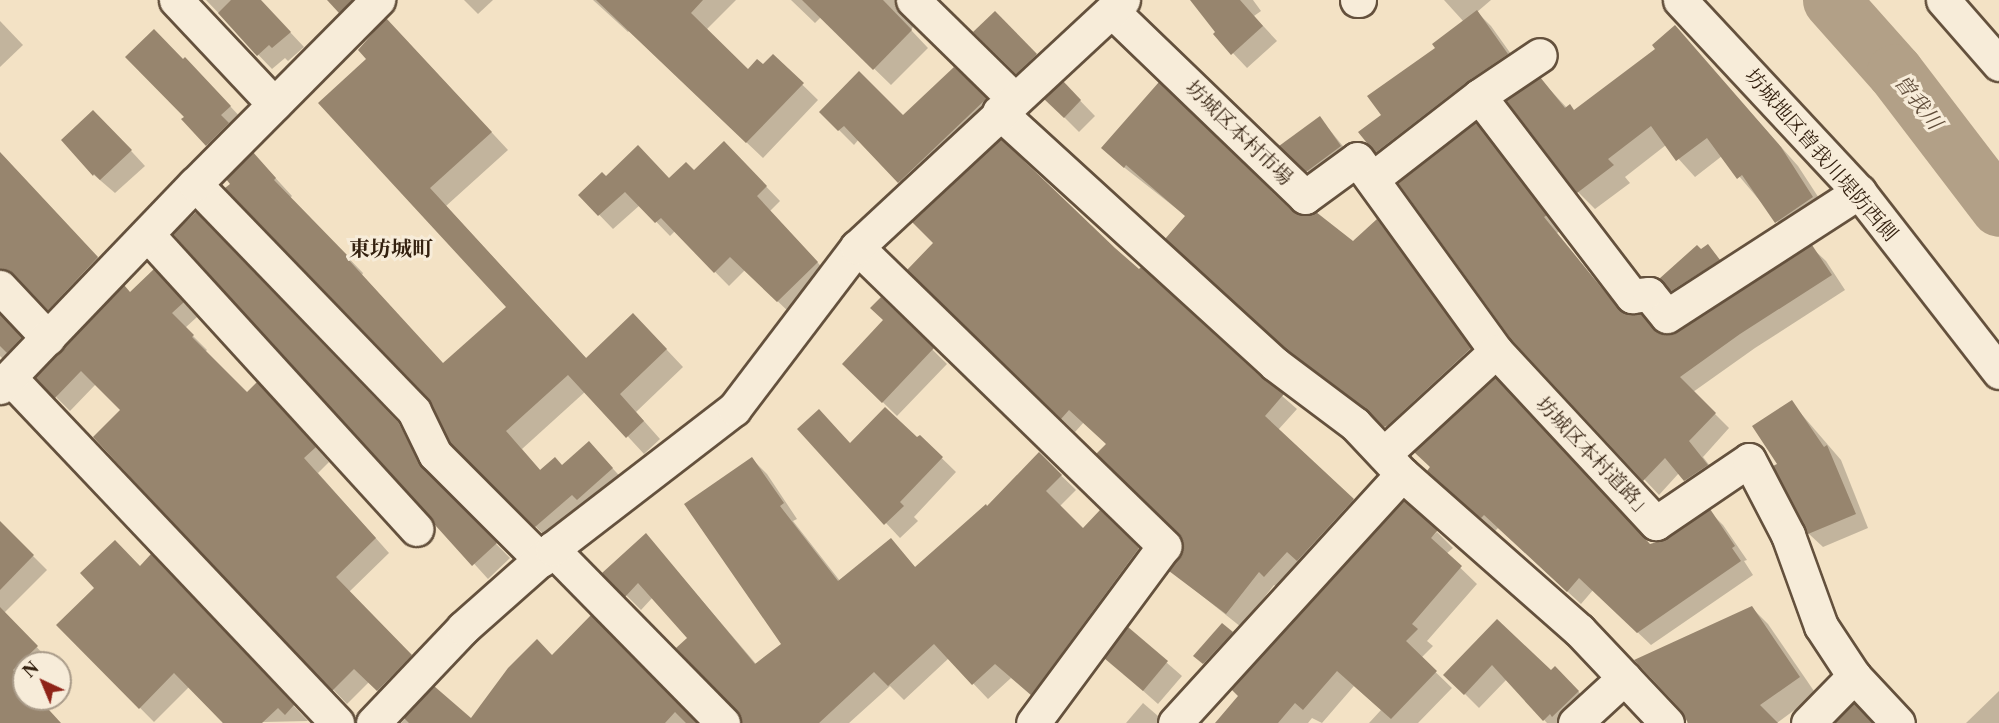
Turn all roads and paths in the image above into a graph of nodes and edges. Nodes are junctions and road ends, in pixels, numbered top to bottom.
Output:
1 (176, 0) edge
2 (378, 0) edge
3 (913, 0) edge
4 (1680, 0) edge
5 (1943, 0) edge
6 (1117, 5) edge
7 (1540, 55) dead end
8 (1999, 64) edge
9 (1479, 96) junction
10 (274, 104) junction
11 (1007, 106) junction
12 (1372, 179) junction
13 (195, 184) junction
14 (1859, 192) junction
15 (148, 235) junction
16 (857, 247) junction
17 (0, 286) edge
18 (48, 338) junction
19 (1496, 351) junction
20 (1999, 372) edge
21 (5, 382) edge
22 (1393, 464) junction
23 (416, 529) dead end
24 (547, 554) junction
25 (1854, 676) junction
26 (1624, 678) junction
27 (337, 723) edge
28 (373, 723) edge
29 (723, 723) edge
30 (1033, 723) edge
31 (1175, 723) edge
32 (1575, 723) edge
33 (1667, 723) edge
34 (1808, 723) edge
35 (1898, 723) edge

1 - 10 street
2 - 10 street
3 - 11 street
4 - 14 street, 坊城地区曽我川堤防西側
5 - 8 street
6 - 11 street
6 - 12 street, 坊城区本村市場
7 - 9 street
9 - 12 street
9 - 14 street
10 - 13 street
11 - 16 street
11 - 22 street
12 - 19 street, 坊城区本村市場
13 - 15 street
13 - 24 street
14 - 20 street, 坊城地区曽我川堤防西側
15 - 18 street
15 - 23 street
16 - 24 street
16 - 30 street
17 - 18 street
18 - 21 street
19 - 22 street
19 - 25 street, 坊城区本村道路」
21 - 27 street
22 - 26 street
22 - 31 street
24 - 28 street
24 - 29 street
25 - 34 street
25 - 35 street
26 - 32 street
26 - 33 street

